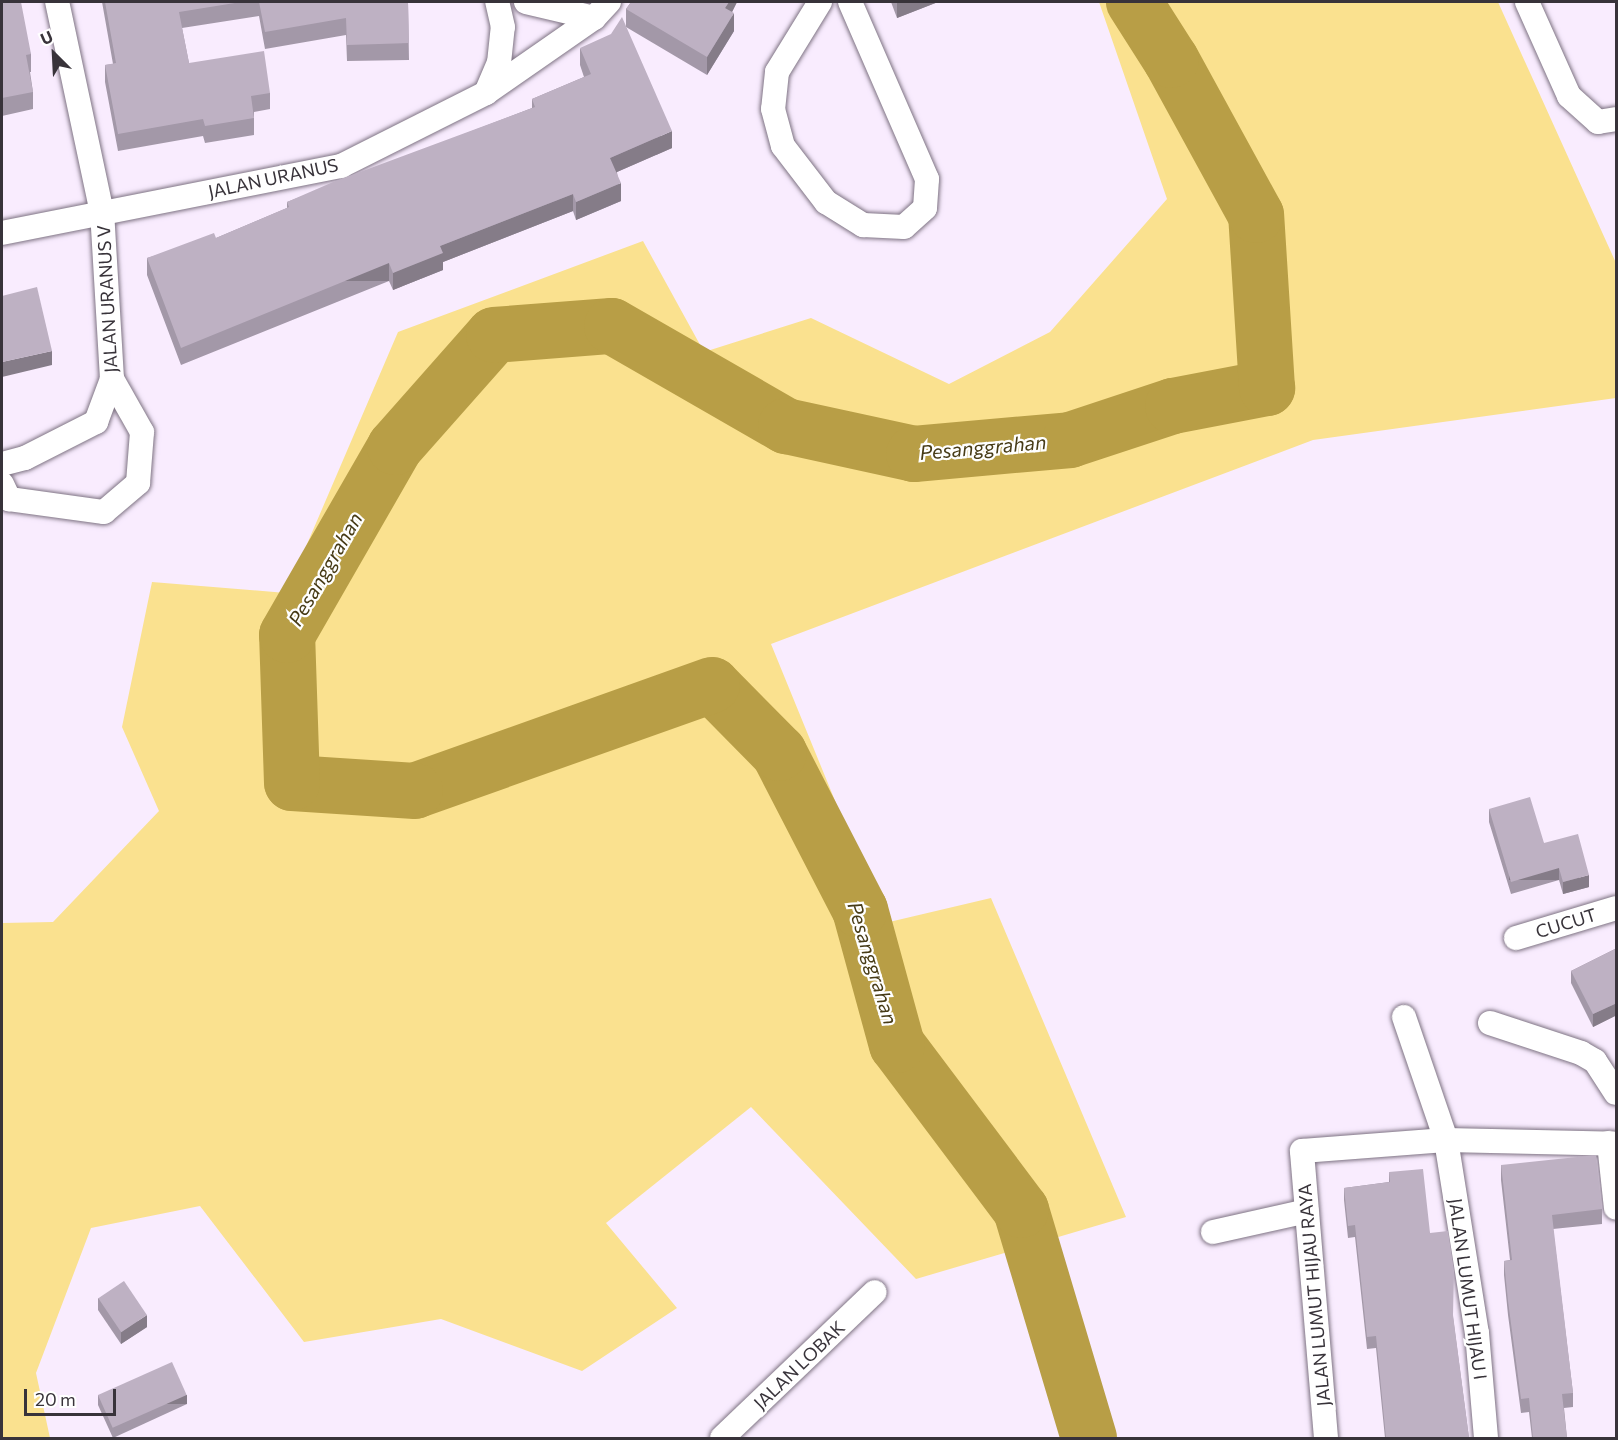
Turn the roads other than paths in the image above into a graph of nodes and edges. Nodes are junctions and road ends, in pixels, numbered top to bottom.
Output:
1 (57, 2) edge
2 (497, 2) edge
3 (526, 2) edge
4 (820, 2) edge
5 (850, 2) edge
6 (1527, 2) edge
7 (601, 10) edge
8 (486, 93) junction
9 (1617, 118) edge
10 (102, 213) junction
11 (2, 233) edge
12 (112, 380) junction
13 (2, 464) edge
14 (2, 484) edge
15 (1617, 908) edge
16 (1516, 939) dead end
17 (1404, 1017) dead end
18 (1490, 1023) dead end
19 (1617, 1093) edge
20 (1446, 1140) junction
21 (1613, 1143) edge
22 (1617, 1208) edge
23 (1307, 1211) junction
24 (1213, 1232) dead end
25 (875, 1292) dead end
26 (722, 1438) edge
27 (1326, 1438) edge
28 (1486, 1438) edge

1 - 10 street, JALAN URANUS V
2 - 8 street
3 - 7 street
4 - 5 street
6 - 9 street
7 - 8 street, JALAN URANUS
8 - 10 street, JALAN URANUS
10 - 11 street, JALAN URANUS
10 - 12 street, JALAN URANUS V
12 - 13 street, JALAN URANUS V
12 - 14 street
15 - 16 street, CUCUT
17 - 20 street, JALAN LUMUT HIJAU I
18 - 19 street
20 - 21 street
20 - 23 street, JALAN LUMUT HIJAU RAYA
20 - 28 street, JALAN LUMUT HIJAU I
21 - 22 street
23 - 24 street
23 - 27 street, JALAN LUMUT HIJAU RAYA
25 - 26 street, JALAN LOBAK

